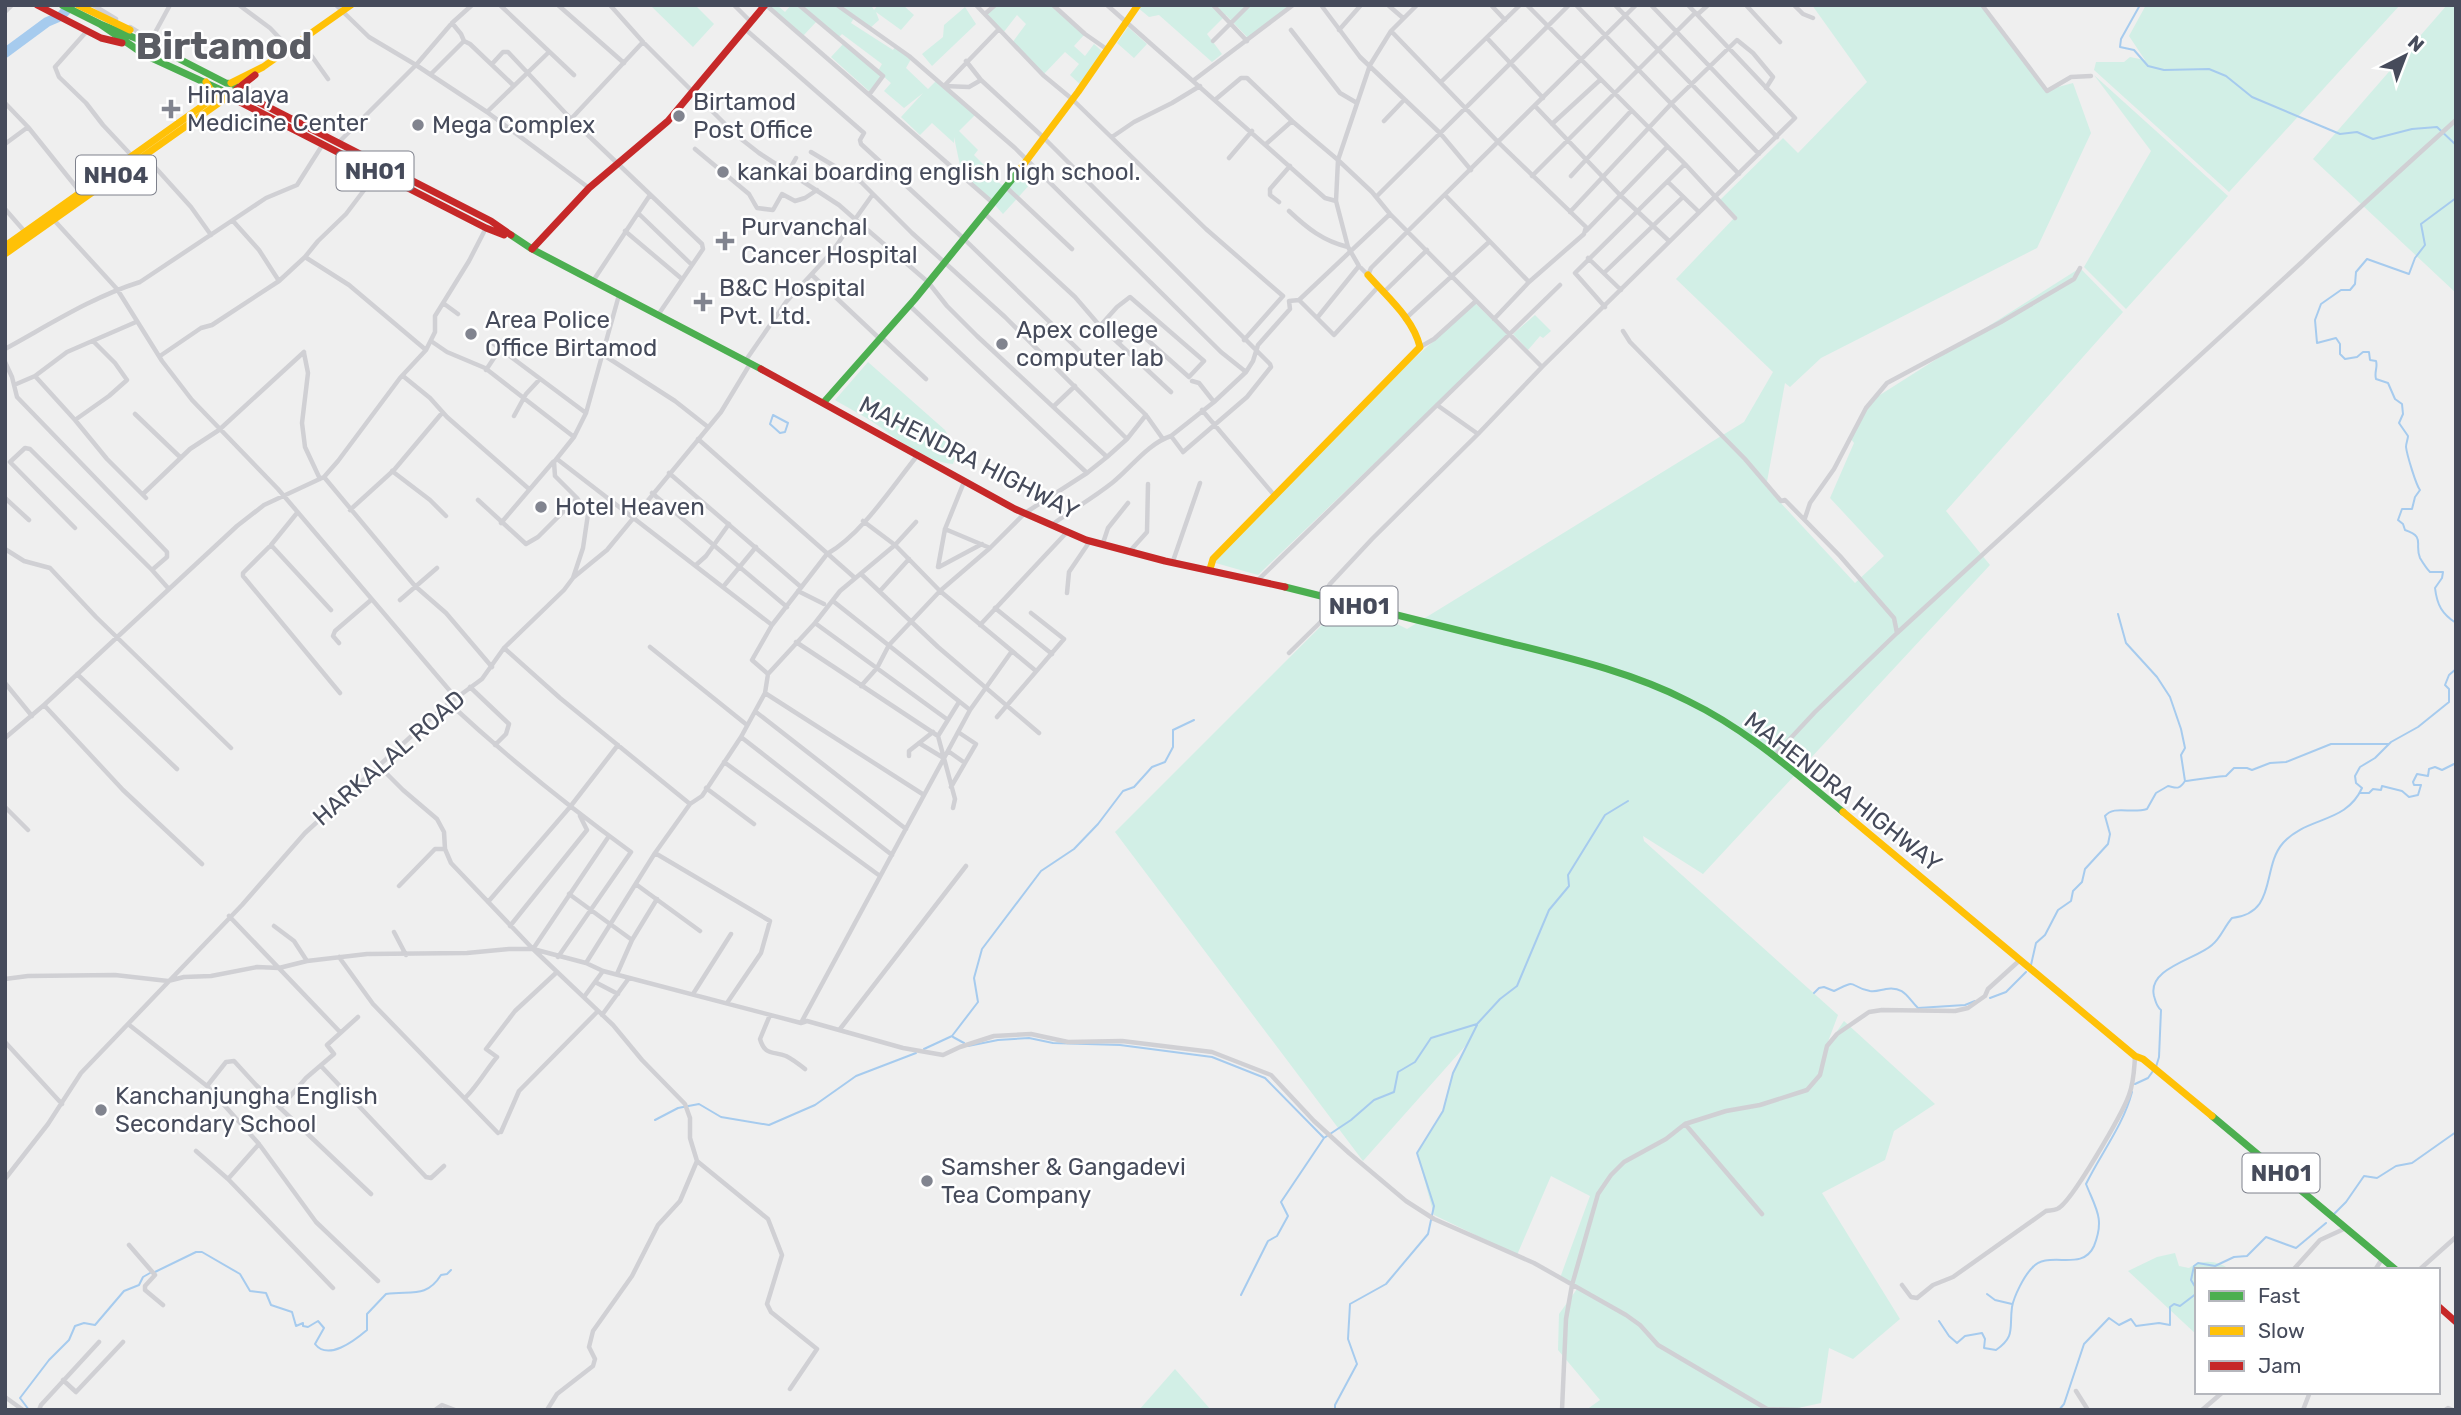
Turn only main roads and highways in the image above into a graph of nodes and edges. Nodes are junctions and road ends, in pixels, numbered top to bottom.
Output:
1 (37, 5) edge
2 (62, 5) edge
3 (351, 5) edge
4 (765, 5) edge
5 (1138, 5) edge
6 (76, 8) edge
7 (92, 8) edge
8 (339, 8) edge
9 (100, 24) junction
10 (147, 41) junction
11 (128, 44) junction
12 (263, 67) junction
13 (206, 82) junction
14 (248, 82) junction
15 (229, 91) junction
16 (253, 99) junction
17 (212, 100) junction
18 (325, 140) junction
19 (336, 146) junction
20 (134, 158) junction
21 (83, 196) junction
22 (27, 234) junction
23 (519, 240) junction
24 (5, 246) edge
25 (532, 249) junction
26 (5, 254) edge
27 (1368, 275) road end
28 (824, 402) junction
29 (1210, 569) junction
30 (2393, 1268) edge
31 (2440, 1308) edge
32 (2456, 1322) edge

1 - 11 main road
2 - 6 main road, MAHENDRA HIGHWAY / NH01
3 - 8 main road
4 - 25 main road
5 - 28 main road
6 - 7 main road
6 - 9 main road, MAHENDRA HIGHWAY / NH01
7 - 10 main road
8 - 12 main road
9 - 10 main road, MAHENDRA HIGHWAY / NH01
9 - 11 main road, MAHENDRA HIGHWAY / NH01
10 - 15 main road, MAHENDRA HIGHWAY / NH01
11 - 13 main road, MAHENDRA HIGHWAY / NH01
12 - 14 main road
12 - 15 main road
13 - 15 main road, MAHENDRA HIGHWAY / NH01
13 - 17 main road
14 - 15 main road
14 - 16 main road
15 - 16 main road, MAHENDRA HIGHWAY / NH01
15 - 17 main road, NH04
15 - 18 main road, MAHENDRA HIGHWAY / NH01
15 - 20 main road, NH04
16 - 18 main road, MAHENDRA HIGHWAY / NH01
17 - 20 main road, NH04
18 - 19 main road, MAHENDRA HIGHWAY / NH01
19 - 23 main road, MAHENDRA HIGHWAY / NH01
19 - 23 main road, MAHENDRA HIGHWAY / NH01
20 - 21 main road, NH04
21 - 22 main road, NH04
21 - 22 main road, NH04
22 - 24 main road, NH04
22 - 26 main road, NH04
23 - 25 main road, MAHENDRA HIGHWAY / NH01
25 - 28 main road, MAHENDRA HIGHWAY / NH01
27 - 29 main road
28 - 29 main road, MAHENDRA HIGHWAY / NH01
29 - 30 main road, MAHENDRA HIGHWAY / NH01
31 - 32 main road

